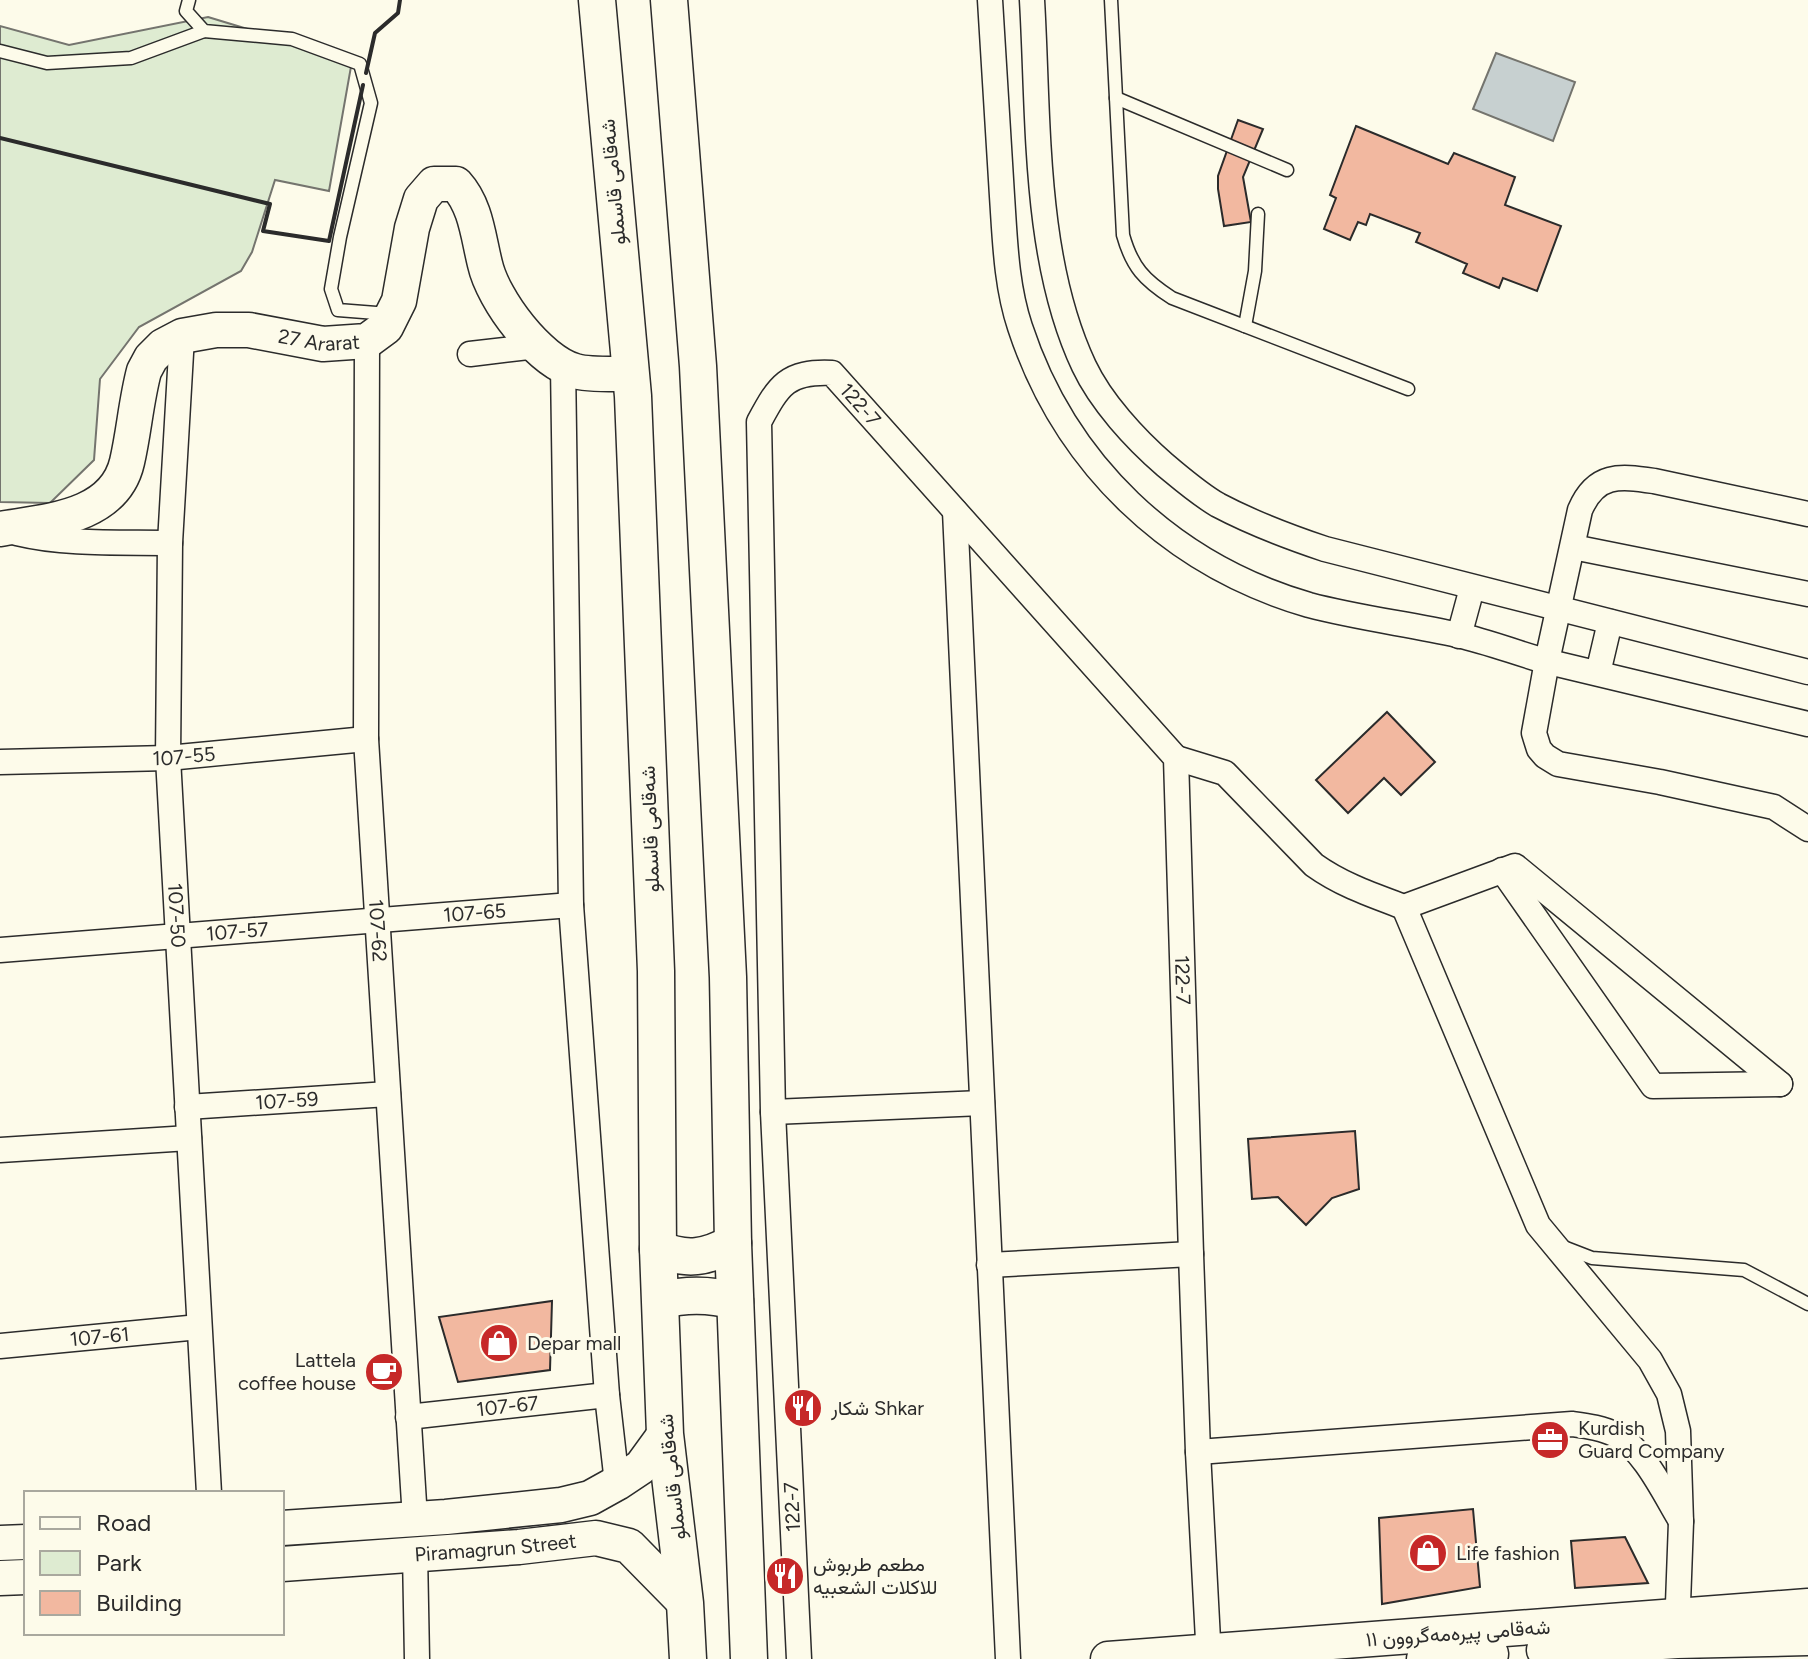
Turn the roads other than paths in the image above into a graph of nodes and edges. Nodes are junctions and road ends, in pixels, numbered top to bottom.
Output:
1 (189, 0) edge
2 (669, 0) edge
3 (990, 0) edge
4 (1032, 0) edge
5 (1111, 0) edge
6 (596, 3) edge
7 (204, 31) junction
8 (0, 51) edge
9 (994, 65) junction
10 (1036, 71) junction
11 (1116, 98) junction
12 (1000, 158) junction
13 (1040, 161) junction
14 (1287, 170) dead end
15 (1258, 214) dead end
16 (392, 314) junction
17 (1245, 326) junction
18 (182, 336) junction
19 (367, 341) junction
20 (470, 354) dead end
21 (550, 355) junction
22 (631, 374) junction
23 (1408, 389) dead end
24 (955, 511) junction
25 (1808, 514) edge
26 (0, 529) edge
27 (170, 543) junction
28 (1573, 547) junction
29 (1472, 588) junction
30 (1808, 594) edge
31 (1558, 609) junction
32 (1610, 622) junction
33 (1459, 636) junction
34 (1547, 661) junction
35 (1808, 672) edge
36 (1598, 673) junction
37 (1808, 724) edge
38 (366, 739) junction
39 (168, 758) junction
40 (1176, 758) junction
41 (0, 762) edge
42 (1774, 807) junction
43 (1808, 816) edge
44 (1808, 829) edge
45 (1502, 870) junction
46 (571, 905) junction
47 (1404, 907) junction
48 (377, 921) junction
49 (177, 937) junction
50 (0, 950) edge
51 (388, 1094) junction
52 (982, 1103) junction
53 (187, 1107) junction
54 (773, 1112) junction
55 (189, 1138) junction
56 (0, 1150) edge
57 (1538, 1225) junction
58 (733, 1243) junction
59 (658, 1249) junction
60 (1191, 1254) junction
61 (989, 1265) junction
62 (661, 1300) junction
63 (735, 1301) junction
64 (1808, 1304) edge
65 (199, 1327) junction
66 (0, 1346) edge
67 (607, 1395) junction
68 (408, 1417) junction
69 (665, 1434) junction
70 (1198, 1452) junction
71 (617, 1483) junction
72 (209, 1491) edge
73 (415, 1519) junction
74 (1681, 1522) junction
75 (284, 1528) edge
76 (24, 1542) edge
77 (0, 1543) edge
78 (415, 1553) junction
79 (284, 1564) edge
80 (24, 1577) edge
81 (0, 1578) edge
82 (685, 1603) junction
83 (1808, 1606) edge
84 (1677, 1629) junction
85 (1808, 1638) edge
86 (1579, 1653) edge
87 (1209, 1655) edge
88 (1280, 1655) edge
89 (417, 1659) edge
90 (688, 1659) edge
91 (749, 1659) edge
92 (799, 1659) edge
93 (1008, 1659) edge
94 (1108, 1659) edge
95 (1424, 1659) edge

1 - 7 lane
2 - 58 main road
3 - 9 street
4 - 10 street
5 - 11 lane
6 - 22 main road, شەقامی قاسملو
7 - 8 lane
7 - 16 lane
9 - 10 street
9 - 12 street
10 - 13 street
11 - 14 lane
11 - 17 lane
12 - 13 street
12 - 33 street
13 - 29 street
15 - 17 lane
16 - 19 main road, 27 Ararat
16 - 21 main road, 27 Ararat
17 - 23 lane
18 - 19 main road, 27 Ararat
18 - 26 main road, 27 Ararat
18 - 27 street, 107-50
19 - 38 street, 107-62
20 - 21 street
21 - 22 main road
21 - 46 street
22 - 59 main road, شەقامی قاسملو
24 - 40 street, 122-7
24 - 52 street
24 - 54 street, 122-7
25 - 28 street
26 - 27 street
27 - 39 street, 107-50
28 - 30 street
28 - 31 street
29 - 31 street
29 - 33 street
31 - 32 street
31 - 34 street
32 - 35 street
32 - 36 street
33 - 34 street
34 - 36 street
34 - 42 street
36 - 37 street
38 - 39 street, 107-55
38 - 48 street, 107-62
39 - 41 street, 107-55
39 - 49 street, 107-50
40 - 47 street
40 - 60 street, 122-7
42 - 43 street
42 - 44 street
45 - 45 street
45 - 47 street
46 - 48 street, 107-65
46 - 67 street
47 - 57 street
48 - 49 street, 107-57
48 - 51 street, 107-62
49 - 50 street, 107-57
49 - 53 street, 107-50
51 - 53 street, 107-59
51 - 68 street, 107-62
52 - 54 street
52 - 61 street
53 - 55 street, 107-50
54 - 92 street, 122-7
55 - 56 street
55 - 65 street, 107-50
57 - 64 lane
57 - 74 street
58 - 59 main road
58 - 63 main road
59 - 62 main road, شەقامی قاسملو
60 - 61 street
60 - 70 street, 122-7
61 - 93 street
62 - 63 main road
62 - 69 main road, شەقامی قاسملو
63 - 91 main road
65 - 66 street, 107-61
65 - 72 street, 107-50
67 - 68 street, 107-67
67 - 71 street
68 - 73 street, 107-62
69 - 71 main road, Piramagrun Street
69 - 82 main road, شەقامی قاسملو
70 - 74 street
70 - 87 street, 122-7
71 - 73 main road, Piramagrun Street
73 - 75 main road, Piramagrun Street
74 - 84 street
76 - 77 main road
78 - 79 main road, Piramagrun Street
78 - 82 main road, Piramagrun Street
78 - 89 street
80 - 81 main road
82 - 90 main road, شەقامی قاسملو
83 - 84 main road, شەقامی پیرەمەگروون ١١
84 - 85 main road, شەقامی پیرەمەگروون ١١
84 - 86 main road, شەقامی پیرەمەگروون ١١
84 - 88 main road, شەقامی پیرەمەگروون ١١
86 - 95 main road, شەقامی پیرەمەگروون ١١
87 - 88 main road, شەقامی پیرەمەگروون ١١
87 - 94 main road, شەقامی پیرەمەگروون ١١

